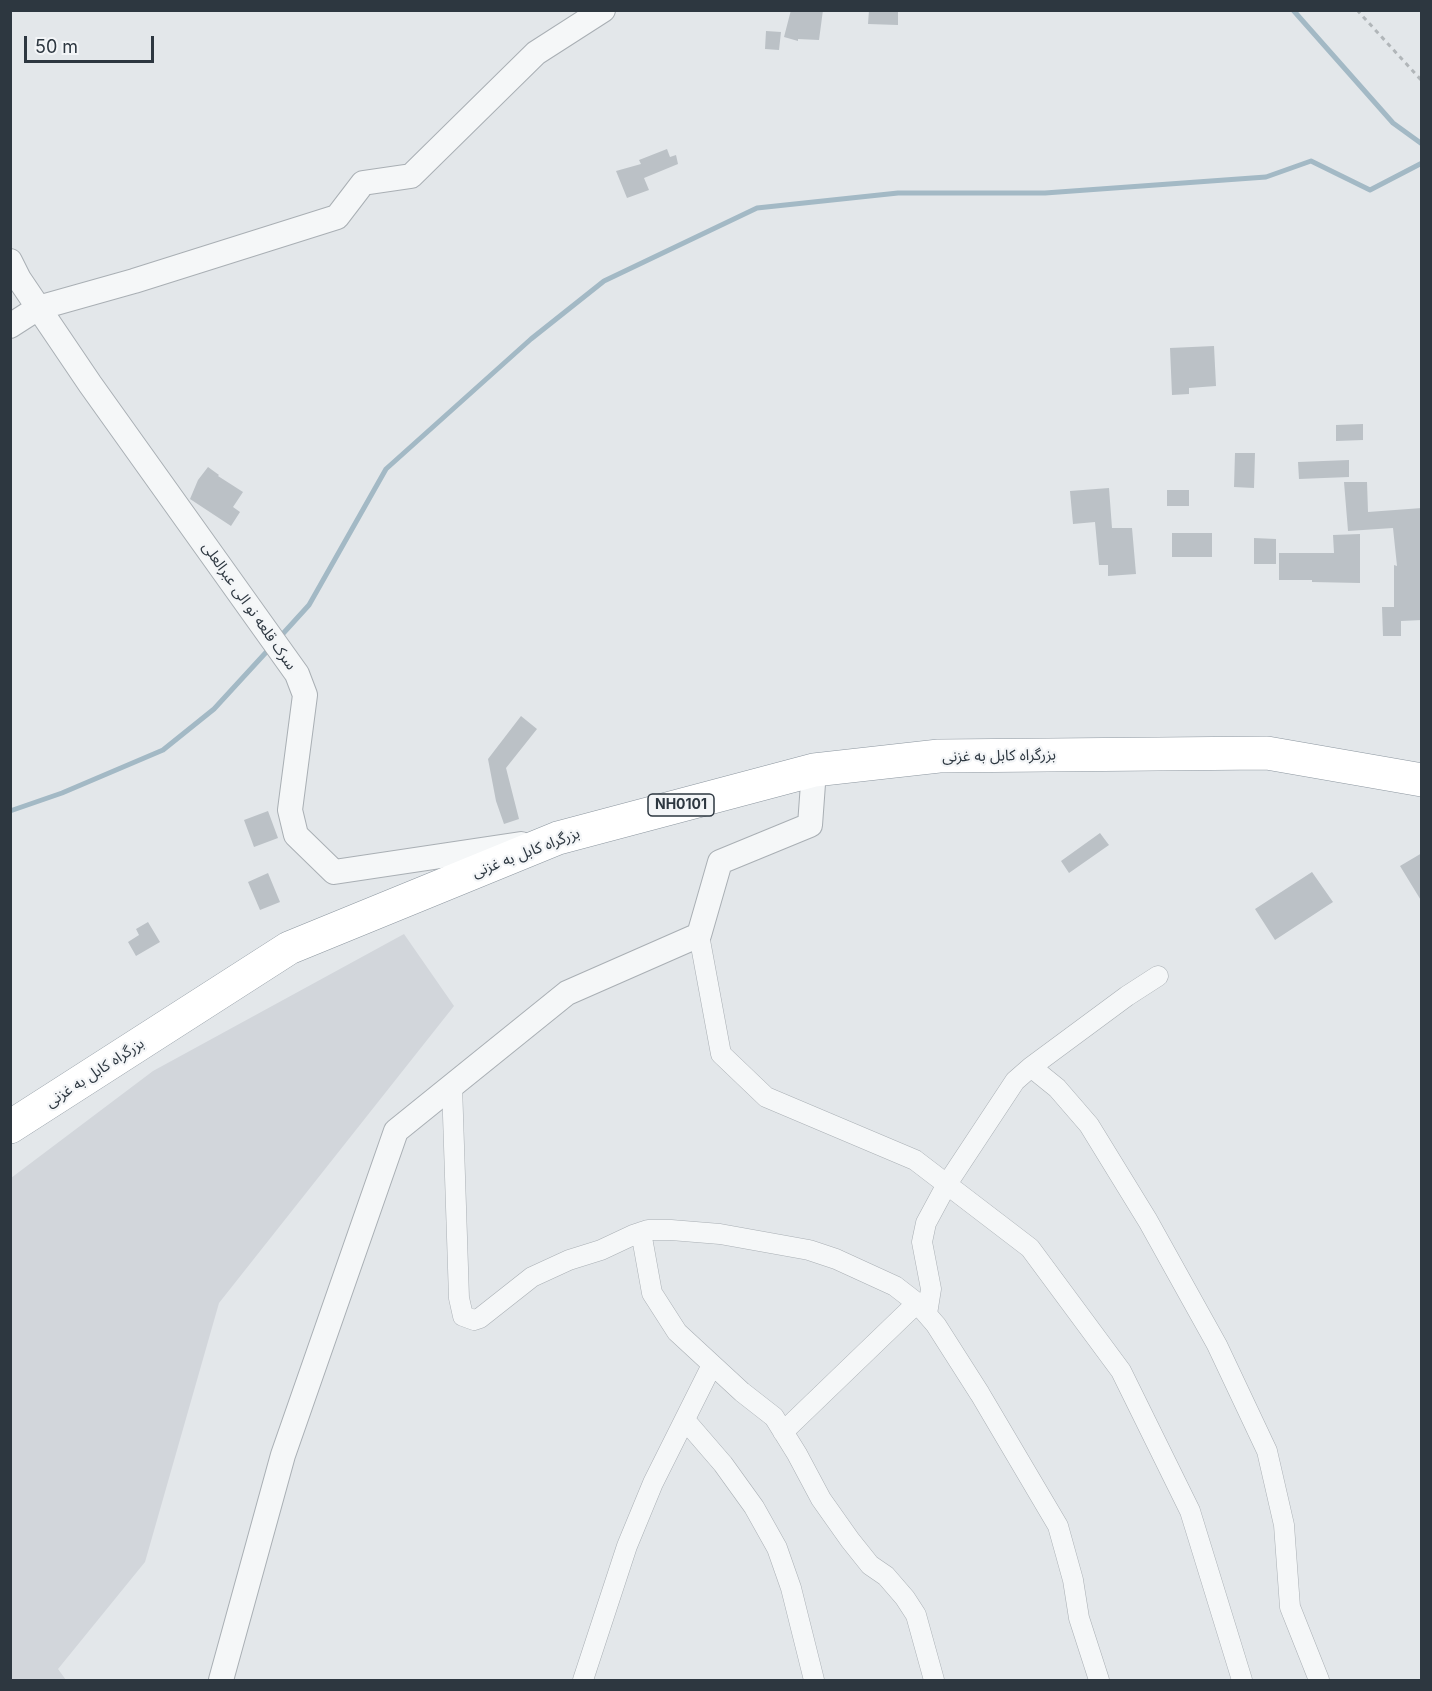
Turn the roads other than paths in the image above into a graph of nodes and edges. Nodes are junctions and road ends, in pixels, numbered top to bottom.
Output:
1 (603, 10) edge
2 (10, 261) edge
3 (38, 308) junction
4 (10, 326) edge
5 (814, 770) junction
6 (1422, 780) edge
7 (558, 838) junction
8 (699, 936) junction
9 (1158, 976) dead end
10 (1031, 1067) junction
11 (452, 1085) junction
12 (10, 1127) edge
13 (946, 1184) junction
14 (640, 1232) junction
15 (922, 1309) junction
16 (712, 1365) junction
17 (685, 1420) junction
18 (783, 1432) junction
19 (221, 1680) edge
20 (583, 1680) edge
21 (814, 1680) edge
22 (934, 1680) edge
23 (1099, 1680) edge
24 (1242, 1680) edge
25 (1319, 1680) edge

1 - 3 street
2 - 3 street, سرک قلعه نو الی عبرالعلی
3 - 4 street
3 - 7 street, سرک قلعه نو الی عبرالعلی
5 - 6 highway, بزرگراه کابل به غزنی / NH0101
5 - 7 highway, بزرگراه کابل به غزنی / NH0101
5 - 8 street
7 - 12 highway, بزرگراه کابل به غزنی / NH0101
8 - 11 street
8 - 13 street
9 - 10 street
10 - 13 street
10 - 25 street
11 - 14 street
11 - 19 street
13 - 15 street
13 - 24 street
14 - 15 street
14 - 16 street
15 - 18 street
15 - 23 street
16 - 17 street
16 - 18 street
17 - 20 street
17 - 21 street
18 - 22 street

